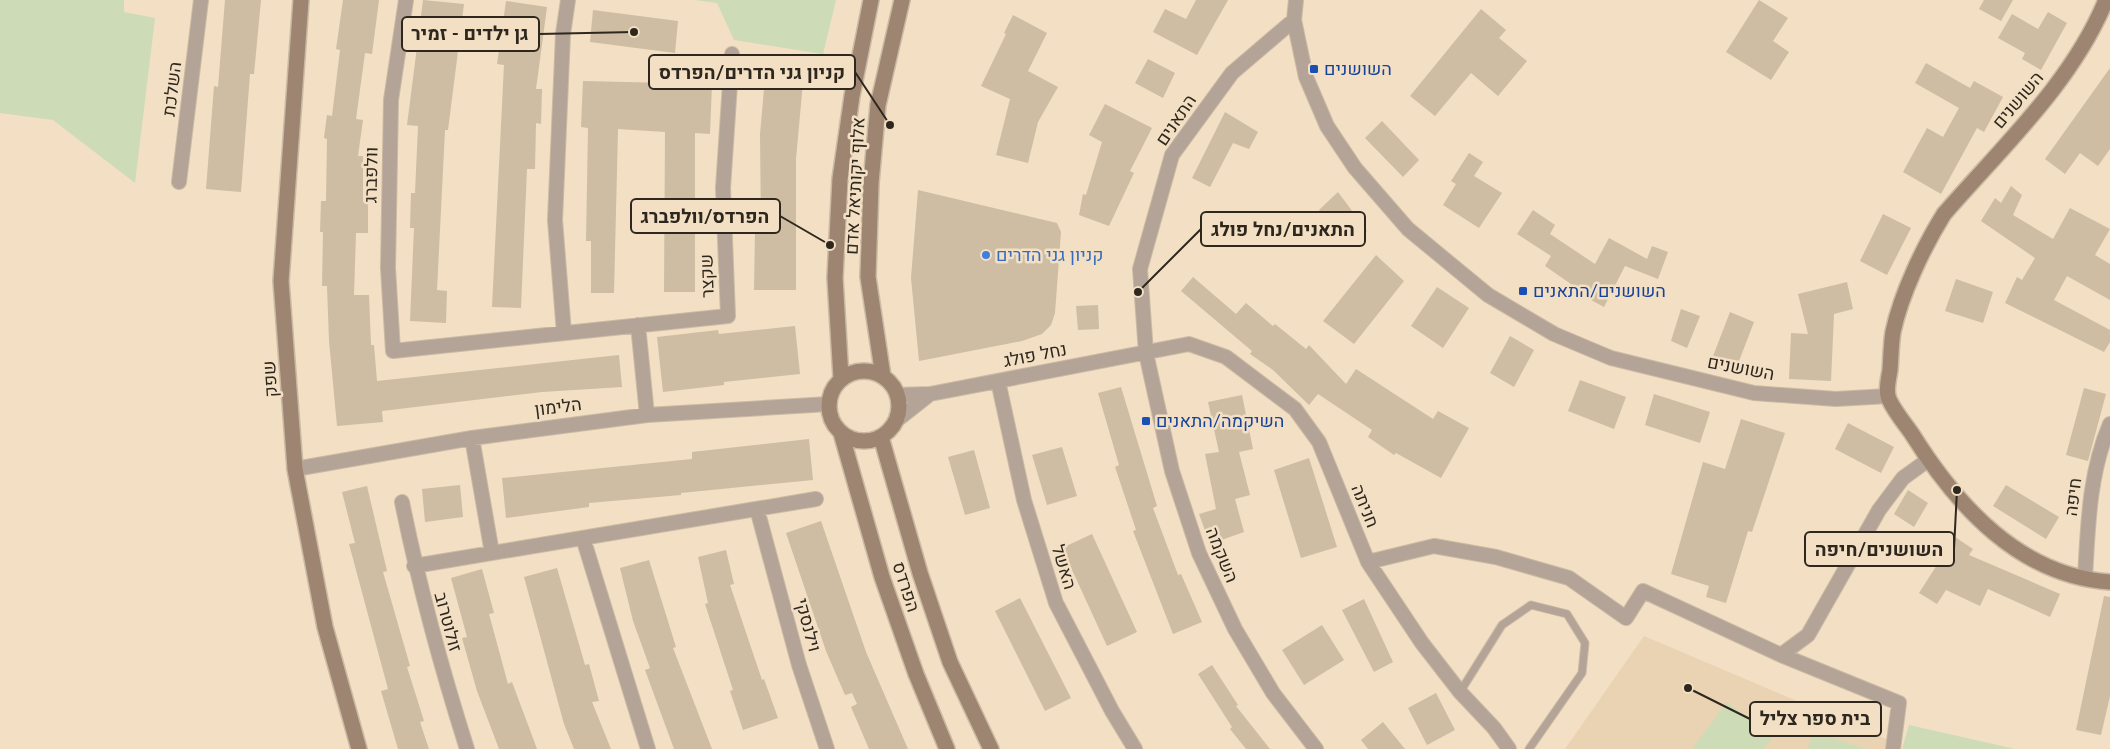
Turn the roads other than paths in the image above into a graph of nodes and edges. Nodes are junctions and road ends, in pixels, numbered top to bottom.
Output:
1 (201, 0) edge
2 (301, 0) edge
3 (406, 0) edge
4 (568, 0) edge
5 (871, 0) edge
6 (902, 0) edge
7 (1296, 0) edge
8 (2102, 2) edge
9 (1294, 20) junction
10 (732, 54) dead end
11 (179, 182) dead end
12 (638, 325) junction
13 (564, 333) junction
14 (393, 351) joint
15 (1146, 353) junction
16 (883, 376) junction
17 (841, 378) junction
18 (998, 381) junction
19 (930, 394) junction
20 (898, 395) junction
21 (1888, 396) junction
22 (828, 404) junction
23 (647, 415) junction
24 (897, 420) junction
25 (2110, 424) edge
26 (841, 433) junction
27 (881, 437) junction
28 (472, 438) junction
29 (1928, 460) junction
30 (295, 468) junction
31 (816, 500) dead end
32 (402, 502) dead end
33 (757, 509) junction
34 (583, 538) junction
35 (492, 553) junction
36 (1368, 562) junction
37 (414, 566) junction
38 (2085, 578) junction
39 (2110, 582) edge
40 (1781, 655) junction
41 (1460, 692) junction
42 (359, 749) edge
43 (467, 749) edge
44 (648, 749) edge
45 (828, 749) edge
46 (948, 749) edge
47 (991, 749) edge
48 (1136, 749) edge
49 (1316, 749) edge
50 (1508, 749) edge
51 (1529, 749) edge
52 (1893, 749) edge

1 - 11 street, השלכת
2 - 30 street, שפק
3 - 14 street, וולפברג
4 - 13 street
5 - 17 street, אלוף יקותיאל אדם
6 - 16 street, אלוף יקותיאל אדם
7 - 9 street
8 - 21 street, השושנים
9 - 15 street, התאנים
9 - 21 street, השושנים
10 - 12 street, שקצר
12 - 13 street, שקצר
12 - 23 street
13 - 14 street, שקצר
15 - 18 street, נחל פולג
15 - 36 street, חניתה
15 - 49 street, השקמה
16 - 17 street
16 - 20 street
17 - 22 street
18 - 19 street, נחל פולג
18 - 48 street, האשל
19 - 20 street, נחל פולג
19 - 24 street, נחל פולג
20 - 24 street
21 - 29 street
22 - 23 street, הלימון
22 - 26 street
23 - 28 street, הלימון
24 - 27 street
25 - 38 street, חיפה
26 - 27 street
26 - 46 street, הפרדס
27 - 47 street, הפרדס
28 - 30 street, הלימון
28 - 35 street
29 - 38 street
29 - 40 street
30 - 42 street, שפק
31 - 33 street
32 - 37 street, זולוטרוב
33 - 34 street
33 - 45 street, וילנסקי
34 - 35 street
34 - 44 street
35 - 37 street
36 - 40 street
36 - 41 street, חניתה
37 - 43 street, זולוטרוב
38 - 39 street
40 - 52 street
41 - 50 street, חניתה
41 - 51 lane

